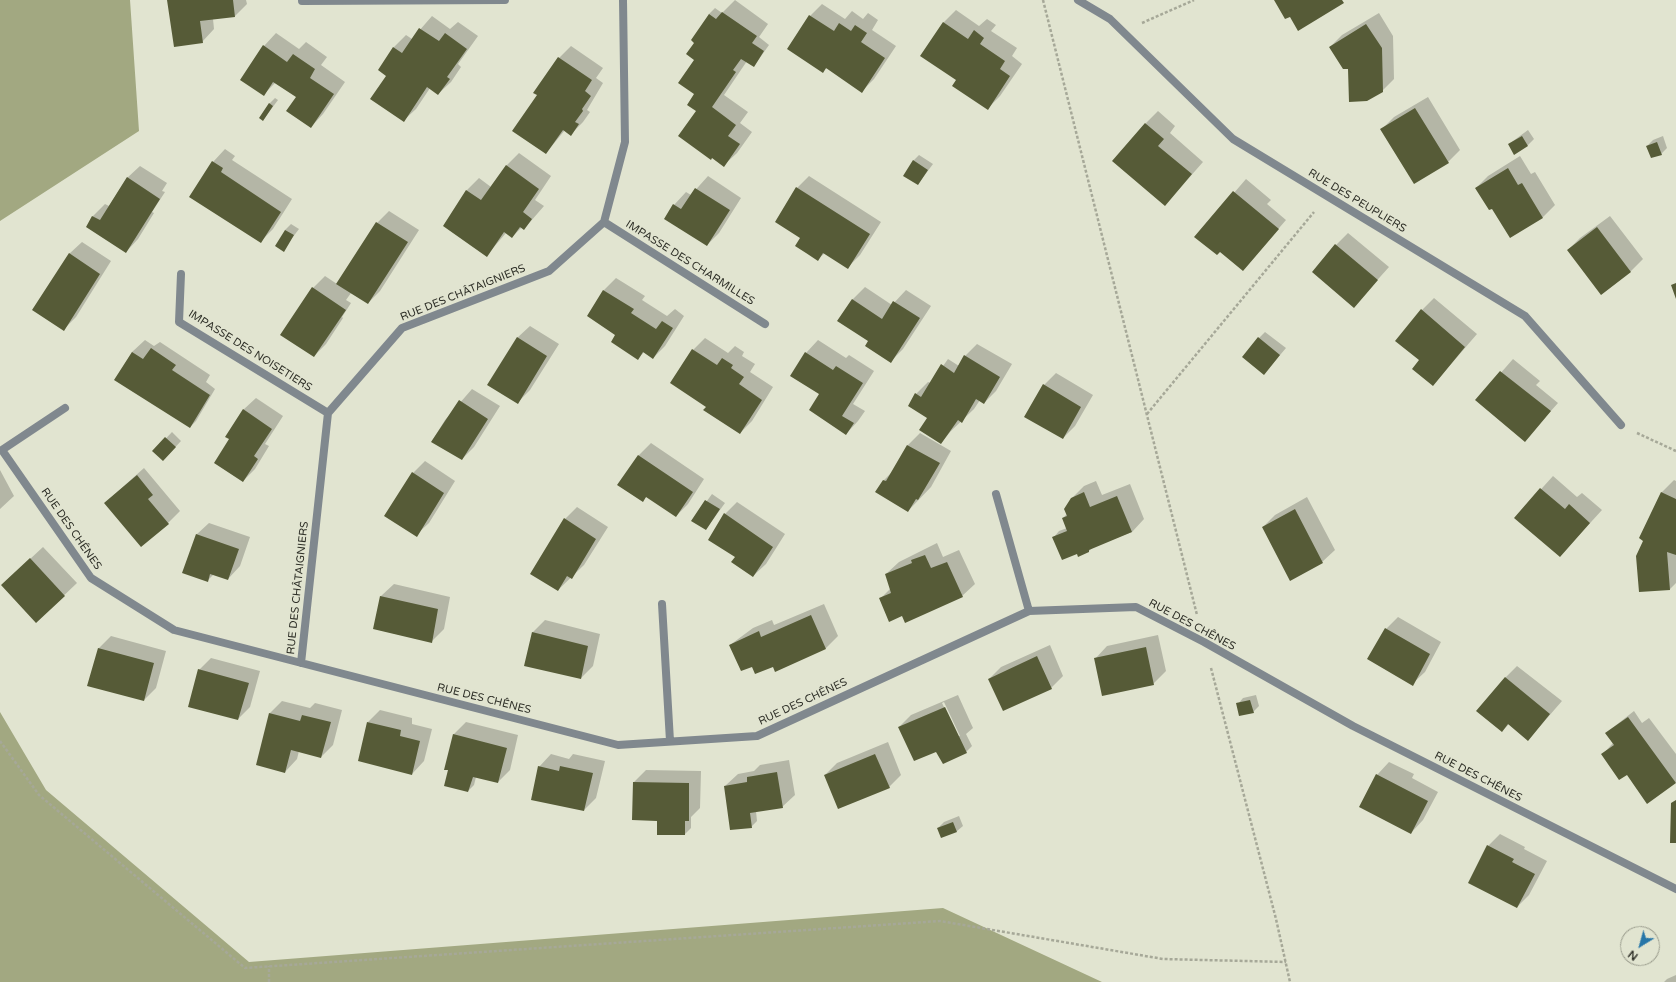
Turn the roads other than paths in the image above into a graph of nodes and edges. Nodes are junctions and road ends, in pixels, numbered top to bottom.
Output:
1 (505, 0) edge
2 (623, 0) edge
3 (1078, 0) edge
4 (302, 1) dead end
5 (604, 222) junction
6 (181, 274) dead end
7 (765, 324) dead end
8 (65, 408) dead end
9 (328, 413) junction
10 (1621, 425) road end
11 (996, 494) dead end
12 (662, 604) dead end
13 (1029, 611) junction
14 (301, 663) junction
15 (670, 741) junction
16 (1676, 889) edge

1 - 4 street
2 - 5 street
3 - 10 street, RUE DES PEUPLIERS
5 - 7 street, IMPASSE DES CHARMILLES
5 - 9 street, RUE DES CHÂTAIGNIERS
6 - 9 street, IMPASSE DES NOISETIERS
8 - 14 street, RUE DES CHÊNES
9 - 14 street, RUE DES CHÂTAIGNIERS
11 - 13 street
12 - 15 street
13 - 15 street, RUE DES CHÊNES
13 - 16 street, RUE DES CHÊNES
14 - 15 street, RUE DES CHÊNES

